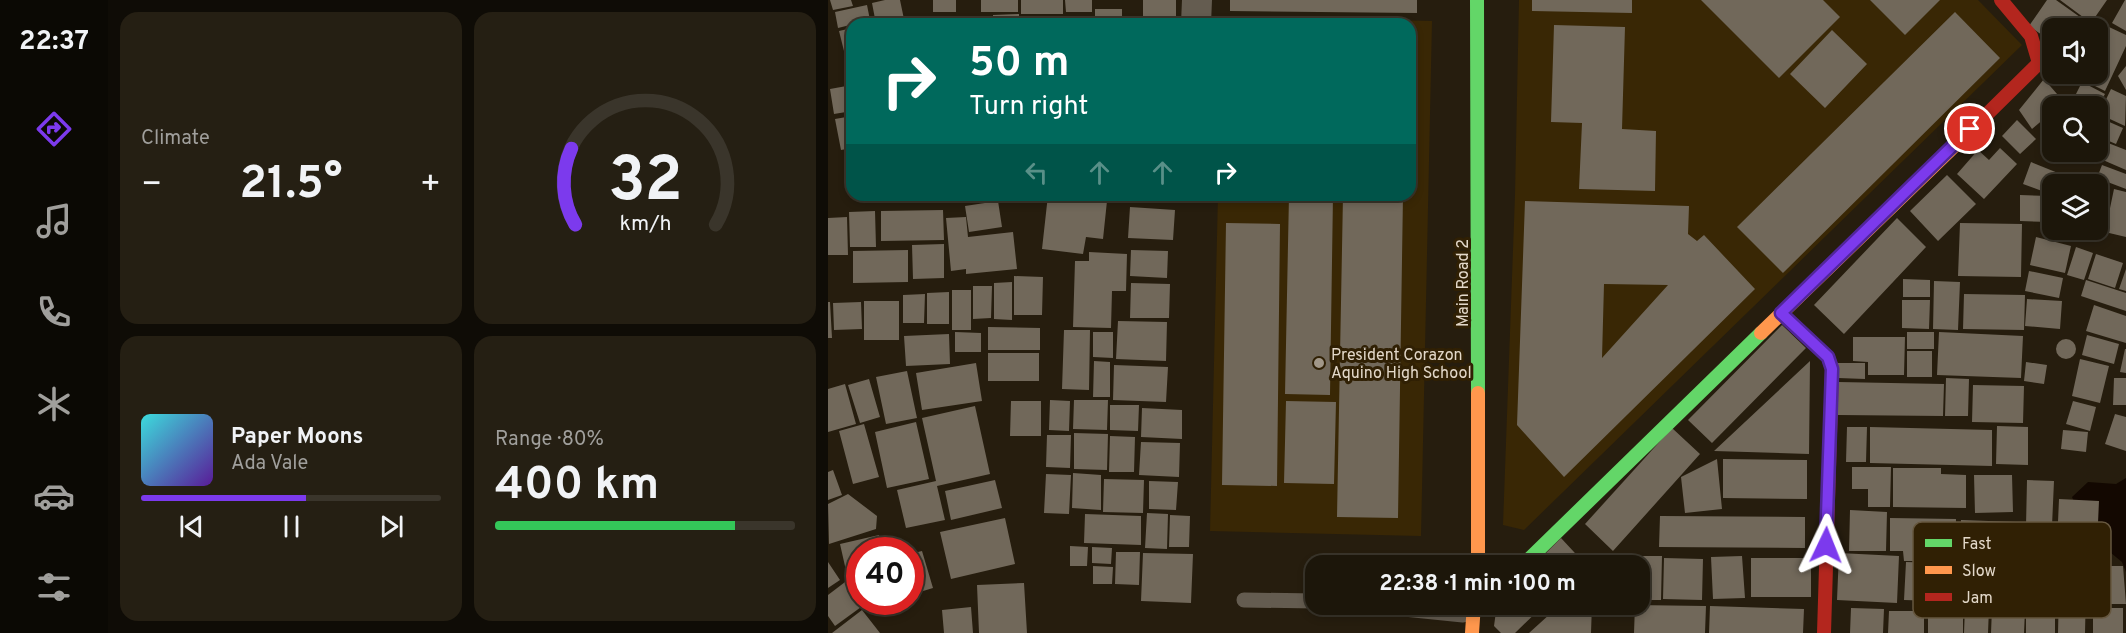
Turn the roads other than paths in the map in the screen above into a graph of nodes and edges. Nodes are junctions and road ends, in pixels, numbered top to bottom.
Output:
1 (1197, 0) edge
2 (1477, 0) edge
3 (2001, 0) edge
4 (1196, 18) edge
5 (1781, 313) junction
6 (1478, 555) edge
7 (1533, 555) edge
8 (1244, 600) dead end
9 (1305, 601) edge
10 (1824, 633) edge

1 - 4 street
2 - 6 street, Main Road 2
3 - 5 street
5 - 7 street
5 - 10 street
8 - 9 lane

